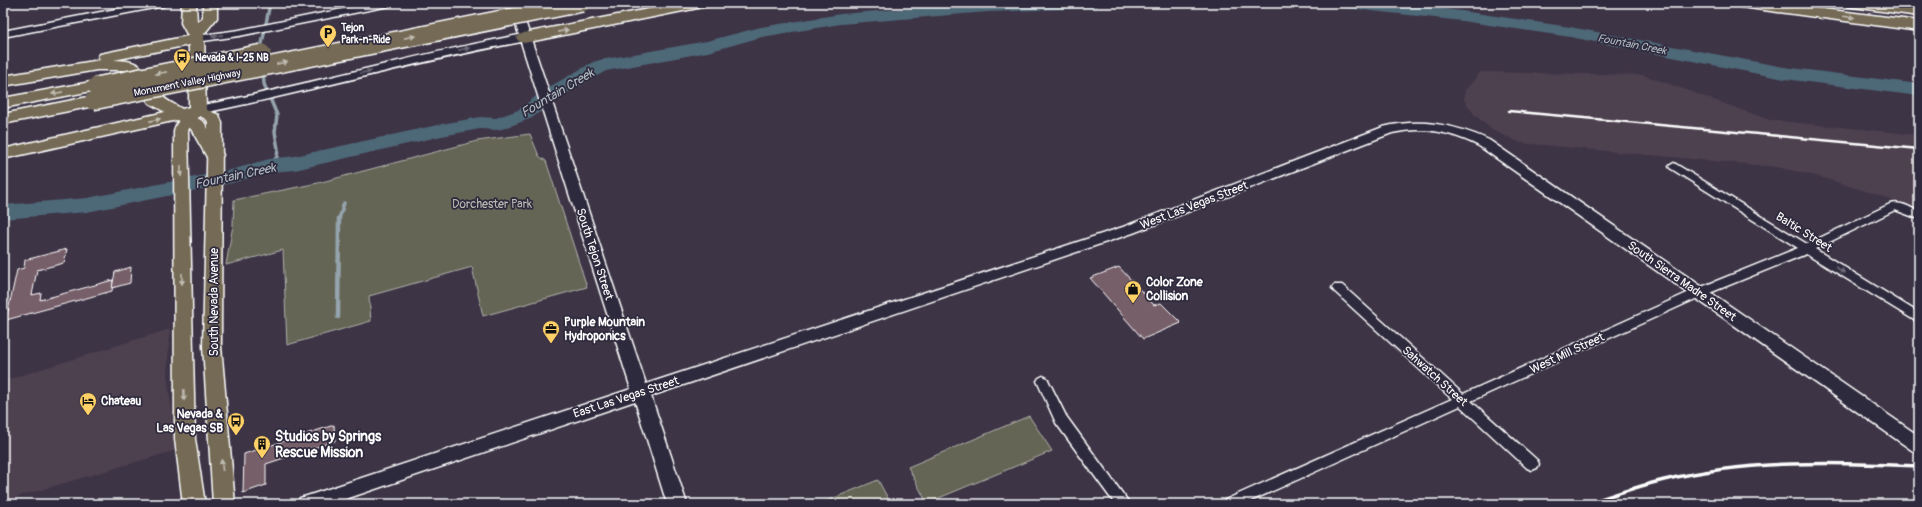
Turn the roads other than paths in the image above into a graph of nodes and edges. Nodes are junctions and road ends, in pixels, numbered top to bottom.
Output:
1 (164, 3) edge
2 (189, 3) edge
3 (210, 3) edge
4 (389, 3) edge
5 (515, 3) edge
6 (582, 3) edge
7 (703, 3) edge
8 (1741, 3) edge
9 (1852, 3) edge
10 (1919, 12) edge
11 (1919, 26) edge
12 (3, 34) edge
13 (196, 36) junction
14 (524, 38) junction
15 (3, 77) edge
16 (3, 81) edge
17 (151, 91) junction
18 (94, 93) junction
19 (3, 104) edge
20 (3, 119) edge
21 (194, 121) junction
22 (1440, 127) joint
23 (3, 152) edge
24 (214, 155) joint
25 (1674, 166) dead end
26 (1919, 216) edge
27 (1807, 249) junction
28 (1338, 288) dead end
29 (946, 290) joint
30 (1698, 293) junction
31 (1919, 319) edge
32 (1043, 381) dead end
33 (640, 392) junction
34 (1462, 401) junction
35 (1919, 446) edge
36 (1532, 464) dead end
37 (194, 504) edge
38 (224, 504) edge
39 (307, 504) edge
40 (677, 504) edge
41 (1123, 504) edge
42 (1230, 504) edge

1 - 12 street
2 - 13 highway
3 - 13 highway
4 -> 13 street
5 - 14 street, South Tejon Street
5 -> 18 highway, Monument Valley Highway, bridge
18 -> 6 highway, Monument Valley Highway, bridge
14 -> 7 highway
8 -> 11 highway
9 - 10 highway
13 - 15 highway
13 - 21 highway
21 -> 14 street
14 - 33 street, South Tejon Street
16 - 17 highway
17 - 21 highway
17 - 23 highway
18 -> 19 highway, Monument Valley Highway
18 - 20 highway, Monument Valley Highway
23 -> 21 highway
21 - 24 highway
21 -> 37 main road
22 - 29 street, West Las Vegas Street
22 - 30 street, South Sierra Madre Street
38 -> 24 main road, South Nevada Avenue
25 - 27 street, Baltic Street
26 - 27 street, West Mill Street
27 - 30 street, West Mill Street
27 -> 31 street, Baltic Street
28 - 34 street, Sahwatch Street
29 - 33 street, East Las Vegas Street
30 - 34 street, West Mill Street
30 - 35 street, South Sierra Madre Street
32 - 41 street
33 - 39 street, East Las Vegas Street
33 - 40 street, South Tejon Street
34 - 36 street, Sahwatch Street
34 - 42 street, West Mill Street

